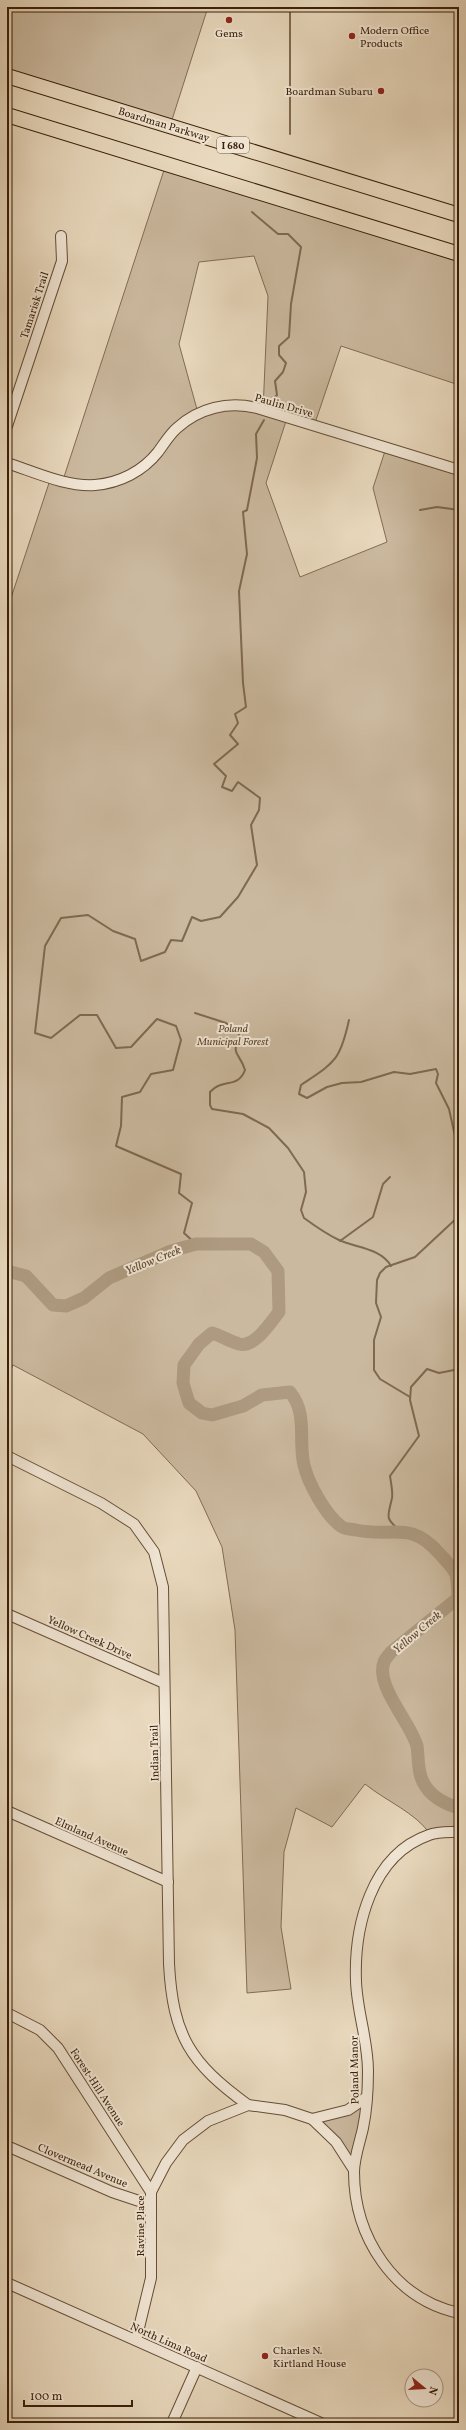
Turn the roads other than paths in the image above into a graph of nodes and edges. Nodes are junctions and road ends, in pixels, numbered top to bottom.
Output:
1 (7, 76) edge
2 (7, 115) edge
3 (459, 214) edge
4 (61, 236) dead end
5 (459, 254) edge
6 (7, 426) edge
7 (7, 463) edge
8 (459, 470) edge
9 (7, 1456) edge
10 (7, 1614) edge
11 (164, 1683) junction
12 (7, 1811) edge
13 (459, 1832) edge
14 (168, 1882) junction
15 (7, 2013) edge
16 (367, 2097) junction
17 (248, 2105) junction
18 (312, 2119) junction
19 (7, 2146) edge
20 (354, 2170) junction
21 (151, 2192) junction
22 (151, 2205) junction
23 (7, 2283) edge
24 (459, 2312) edge
25 (136, 2340) junction
26 (197, 2367) junction
27 (172, 2423) edge
28 (321, 2423) edge

1 - 3 highway, Boardman Parkway / I 680
2 - 5 highway
4 - 6 street, Tamarisk Trail
7 - 8 street, Paulin Drive
9 - 11 street, Indian Trail
10 - 11 street, Yellow Creek Drive
11 - 14 street, Indian Trail
12 - 14 street, Elmland Avenue
13 - 16 street, Poland Manor
14 - 17 street, Indian Trail
15 - 21 street, Forest-Hill Avenue
16 - 18 street
16 - 20 street, Poland Manor
17 - 18 street, Ravine Place
17 - 21 street, Ravine Place
18 - 20 street, Ravine Place
19 - 22 street, Clovermead Avenue
20 - 24 street, Poland Manor
21 - 22 street, Ravine Place
22 - 25 street, Ravine Place
23 - 25 street, North Lima Road
25 - 26 street, North Lima Road
26 - 27 street
26 - 28 street, North Lima Road

